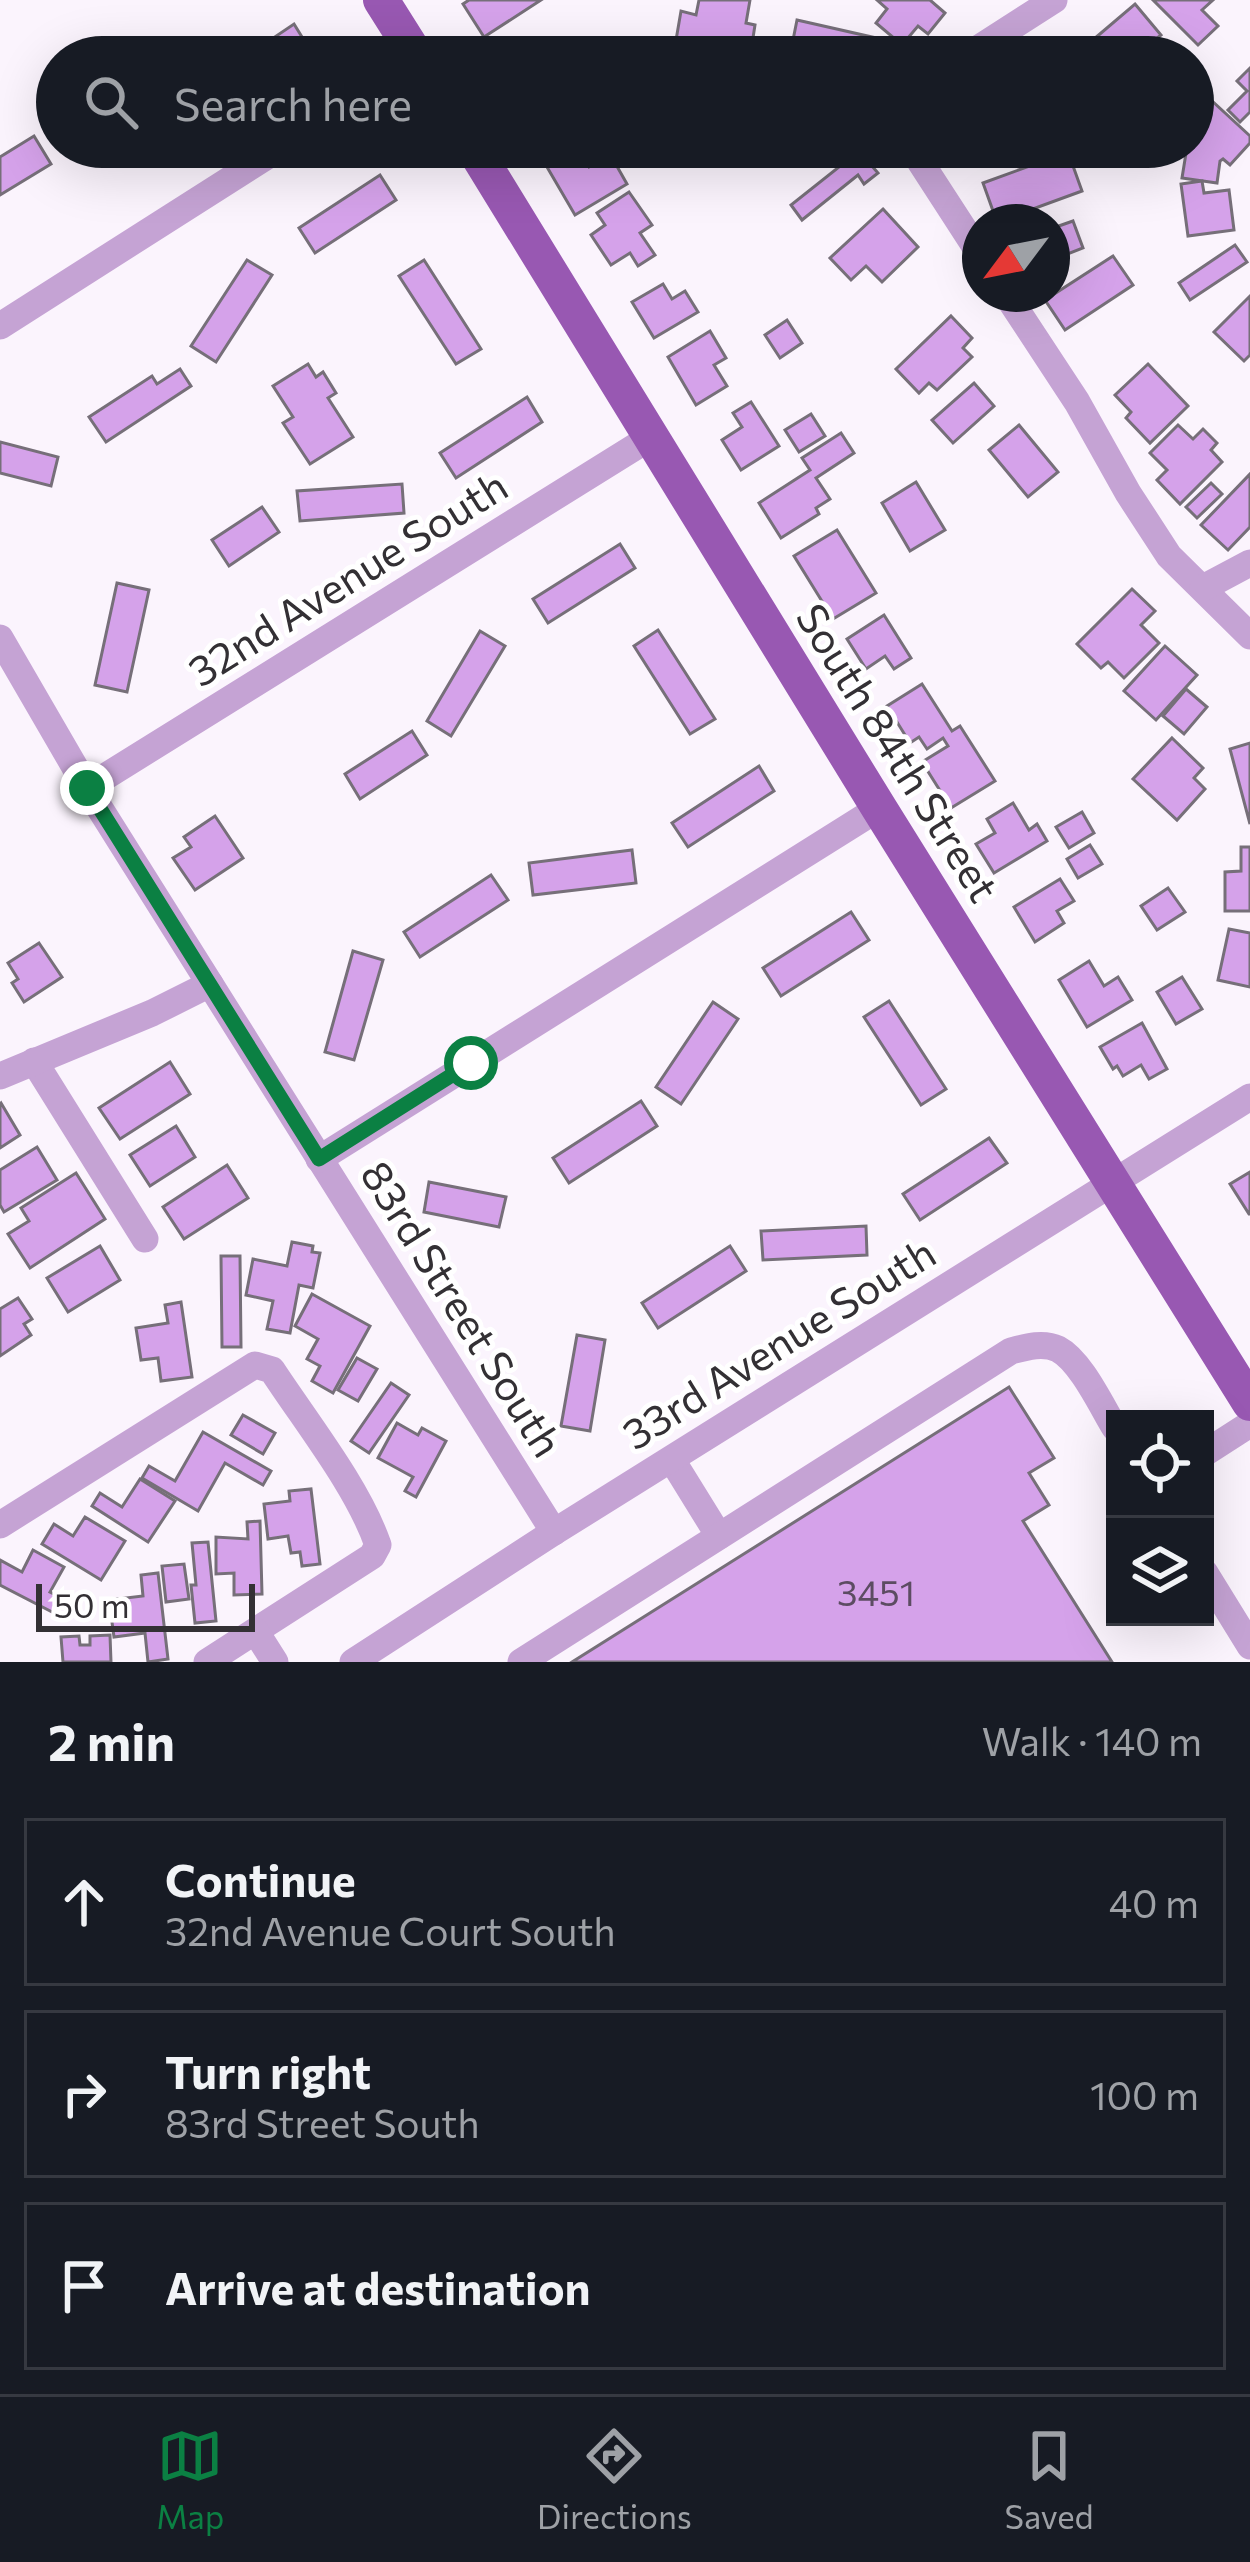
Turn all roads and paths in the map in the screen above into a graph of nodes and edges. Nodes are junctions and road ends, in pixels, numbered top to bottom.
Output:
1 (381, 0) edge
2 (1054, 0) edge
3 (404, 36) edge
4 (998, 36) edge
5 (248, 168) edge
6 (486, 168) edge
7 (924, 168) edge
8 (962, 227) edge
9 (1018, 312) edge
10 (0, 326) edge
11 (651, 436) junction
12 (1250, 563) edge
13 (1203, 588) junction
14 (1250, 636) edge
15 (0, 638) edge
16 (87, 788) junction
17 (879, 808) junction
18 (210, 984) junction
19 (34, 1061) junction
20 (0, 1076) edge
21 (1250, 1097) edge
22 (319, 1159) junction
23 (1113, 1181) junction
24 (145, 1239) dead end
25 (1250, 1403) edge
26 (1106, 1414) edge
27 (1250, 1424) edge
28 (1214, 1447) edge
29 (672, 1460) junction
30 (0, 1525) edge
31 (554, 1532) junction
32 (719, 1536) junction
33 (1214, 1588) edge
34 (256, 1632) junction
35 (1250, 1646) edge
36 (207, 1662) edge
37 (274, 1662) edge
38 (353, 1662) edge
39 (521, 1662) edge

1 - 3 main road
2 - 4 street
5 - 10 street
6 - 11 main road, South 84th Street
7 - 8 street
9 - 13 street
11 - 16 street, 32nd Avenue South
11 - 17 main road, South 84th Street
12 - 13 street
13 - 14 street
15 - 16 street, 83rd Street South
16 - 18 street, 83rd Street South
17 - 22 street
17 - 23 main road, South 84th Street
18 - 19 street
18 - 22 street, 83rd Street South
19 - 20 street
19 - 24 street
21 - 23 street, 33rd Avenue South
22 - 31 street, 83rd Street South
23 - 25 main road, South 84th Street
23 - 29 street, 33rd Avenue South
26 - 32 street
27 - 28 street
29 - 31 street, 33rd Avenue South
29 - 32 street
30 - 34 street
31 - 38 street, 33rd Avenue South
32 - 39 street
33 - 35 street
34 - 36 street
34 - 37 street

